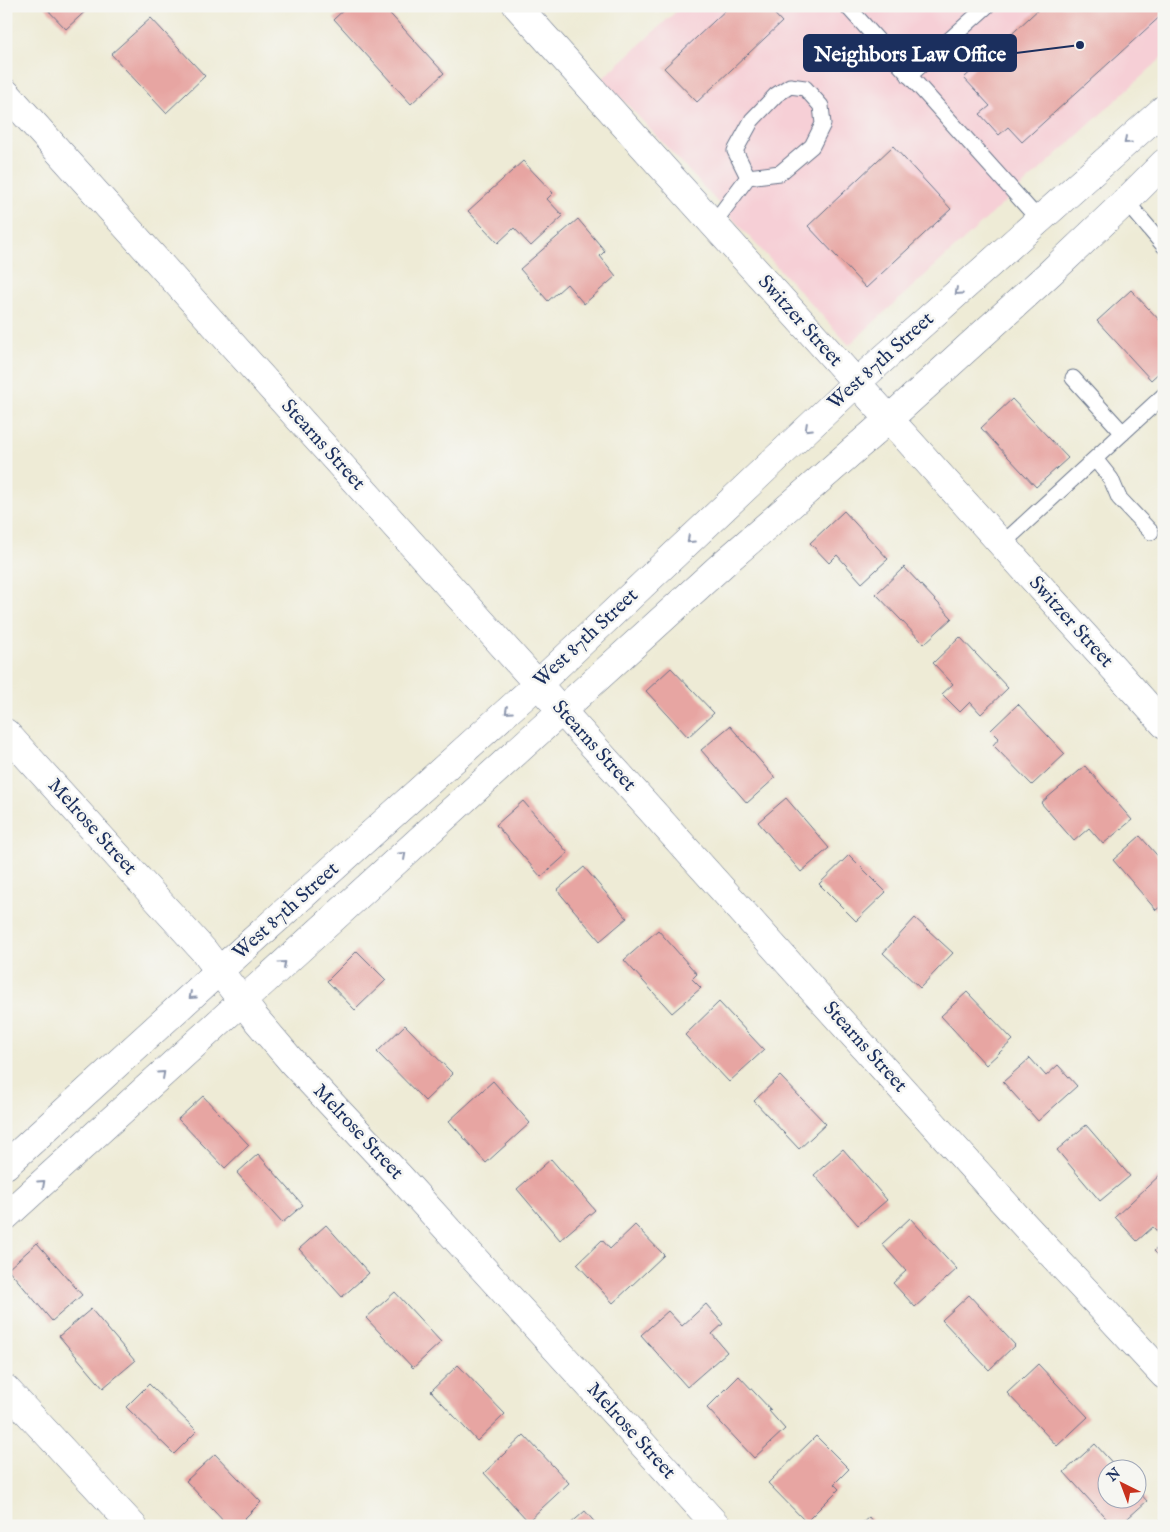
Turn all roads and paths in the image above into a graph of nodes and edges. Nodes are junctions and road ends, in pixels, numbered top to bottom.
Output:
1 (517, 6) edge
2 (847, 6) edge
3 (987, 6) edge
4 (909, 76) junction
5 (6, 93) edge
6 (1164, 109) edge
7 (1164, 163) edge
8 (748, 177) junction
9 (1126, 201) junction
10 (1039, 220) junction
11 (712, 224) junction
12 (1164, 246) edge
13 (1072, 378) dead end
14 (856, 383) junction
15 (1164, 395) edge
16 (888, 420) junction
17 (1122, 433) junction
18 (1095, 458) junction
19 (1151, 532) dead end
20 (1001, 545) junction
21 (539, 683) junction
22 (561, 711) junction
23 (1164, 724) edge
24 (6, 733) edge
25 (219, 971) junction
26 (242, 1001) junction
27 (6, 1165) edge
28 (6, 1216) edge
29 (1164, 1375) edge
30 (6, 1389) edge
31 (133, 1526) edge
32 (717, 1526) edge

1 - 11 street, Switzer Street
2 - 4 lane
3 - 4 lane
4 - 10 lane
5 - 21 street, Stearns Street
6 -> 10 street, West 87th Street
7 - 9 street, West 87th Street
8 - 8 lane
8 - 11 lane
9 - 12 lane
9 - 16 street, West 87th Street
10 -> 14 street, West 87th Street
11 - 14 street, Switzer Street
13 - 17 lane
14 - 16 street, Switzer Street
14 -> 21 street, West 87th Street
15 - 17 lane
16 - 20 street, Switzer Street
16 - 22 street, West 87th Street
17 - 18 lane
18 - 19 lane
18 - 20 lane
20 - 23 street, Switzer Street
21 - 22 street, Stearns Street
21 -> 25 street, West 87th Street
26 -> 22 street, West 87th Street
22 - 29 street, Stearns Street
24 - 25 street, Melrose Street
25 - 26 street, Melrose Street
25 -> 27 street, West 87th Street
28 -> 26 street, West 87th Street
26 - 32 street, Melrose Street
30 - 31 street

